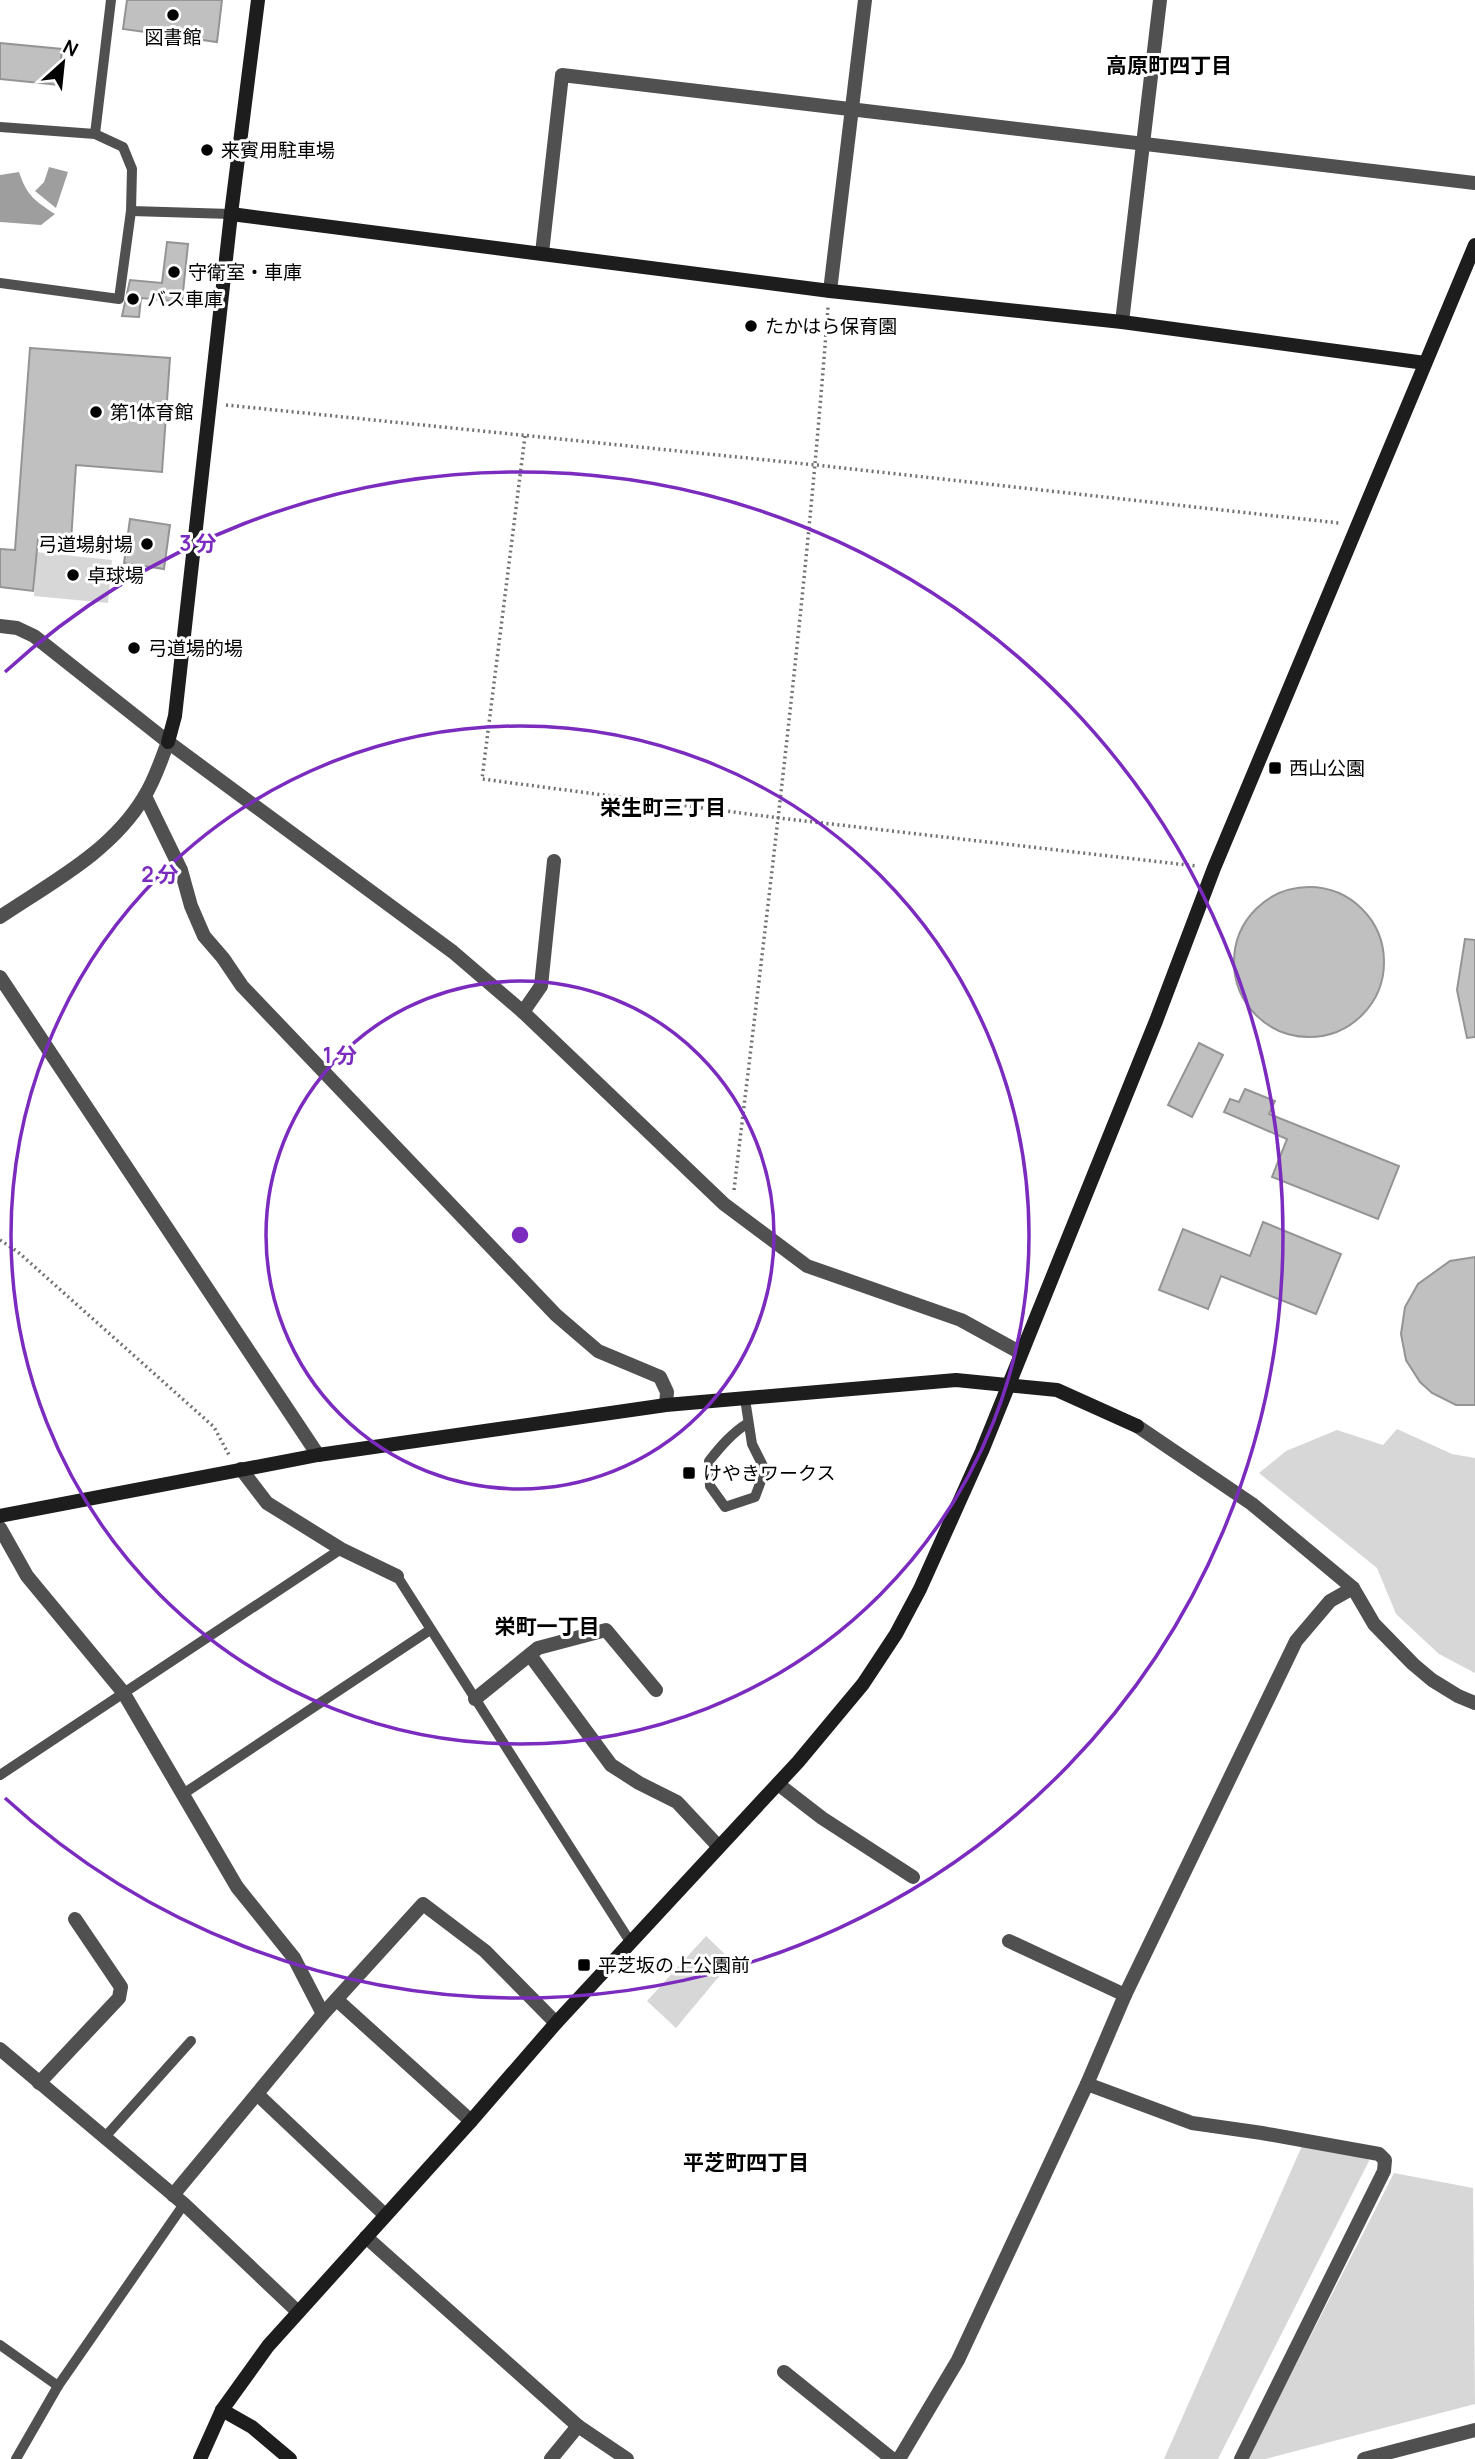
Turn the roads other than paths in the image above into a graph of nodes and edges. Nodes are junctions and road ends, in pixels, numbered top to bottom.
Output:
1 (111, 0) edge
2 (258, 0) edge
3 (864, 0) edge
4 (1160, 0) edge
5 (852, 109) junction
6 (0, 127) edge
7 (96, 134) junction
8 (1145, 142) junction
9 (1475, 183) edge
10 (131, 211) junction
11 (231, 214) junction
12 (1475, 245) edge
13 (541, 253) junction
14 (0, 283) edge
15 (830, 291) junction
16 (1122, 322) junction
17 (1425, 363) junction
18 (0, 626) edge
19 (168, 742) junction
20 (145, 796) junction
21 (554, 861) dead end
22 (0, 916) edge
23 (0, 977) edge
24 (523, 1012) junction
25 (1021, 1353) junction
26 (1007, 1385) junction
27 (745, 1399) junction
28 (666, 1405) junction
29 (748, 1423) junction
30 (318, 1455) junction
31 (236, 1464) junction
32 (0, 1516) edge
33 (0, 1528) edge
34 (341, 1549) junction
35 (397, 1576) joint
36 (1353, 1588) junction
37 (430, 1630) junction
38 (530, 1655) junction
39 (656, 1690) dead end
40 (123, 1692) junction
41 (475, 1699) junction
42 (1475, 1703) edge
43 (0, 1776) edge
44 (778, 1784) junction
45 (183, 1794) junction
46 (719, 1846) junction
47 (913, 1877) dead end
48 (75, 1919) dead end
49 (1009, 1941) dead end
50 (631, 1943) junction
51 (1125, 1995) junction
52 (337, 2000) junction
53 (323, 2014) junction
54 (556, 2023) junction
55 (191, 2041) dead end
56 (0, 2049) edge
57 (39, 2083) junction
58 (1087, 2084) junction
59 (257, 2094) junction
60 (471, 2122) junction
61 (105, 2137) junction
62 (178, 2200) junction
63 (385, 2215) junction
64 (366, 2237) junction
65 (298, 2312) junction
66 (0, 2345) edge
67 (783, 2372) dead end
68 (58, 2386) junction
69 (222, 2410) junction
70 (578, 2426) junction
71 (1475, 2430) edge
72 (16, 2459) edge
73 (200, 2459) edge
74 (290, 2459) edge
75 (551, 2459) edge
76 (627, 2459) edge
77 (892, 2459) edge
78 (899, 2459) edge
79 (1241, 2459) edge
80 (1364, 2459) edge

1 - 7 lane
2 - 11 street
3 - 5 street
4 - 8 street
5 - 8 street
5 - 13 street
5 - 15 street
6 - 7 lane
7 - 10 lane
8 - 9 street
8 - 16 street
10 - 11 lane
10 - 14 lane
11 - 13 street
11 - 19 street
12 - 17 street
13 - 15 street
15 - 16 street
16 - 17 street
17 - 25 street
18 - 19 street
19 - 20 street
19 - 24 street
20 - 22 street
20 - 28 street
21 - 24 street
23 - 30 street
24 - 25 street
25 - 26 street
26 - 27 street
26 - 36 street
26 - 44 street
27 - 28 street
27 - 29 lane
28 - 30 street
29 - 29 lane
30 - 31 street
31 - 32 street
31 - 34 street
33 - 40 street
34 - 35 street
34 - 40 lane
35 - 37 lane
36 - 42 street
36 - 51 street
37 - 41 lane
37 - 45 lane
38 - 39 street
38 - 41 street
38 - 46 street
40 - 43 lane
40 - 45 street
41 - 50 lane
44 - 46 street
44 - 47 street
45 - 53 street
46 - 50 street
48 - 57 street
49 - 51 street
50 - 54 street
51 - 58 street
52 - 53 street
52 - 54 street
52 - 60 street
53 - 59 street
54 - 60 street
55 - 61 lane
56 - 57 street
57 - 61 street
58 - 78 street
58 - 79 street
59 - 62 street
59 - 63 street
60 - 63 street
61 - 62 street
62 - 65 street
62 - 68 lane
63 - 64 street
64 - 65 street
64 - 70 street
65 - 69 street
66 - 68 lane
67 - 77 street
68 - 72 lane
69 - 73 street
69 - 74 street
70 - 75 street
70 - 76 street
71 - 80 street

